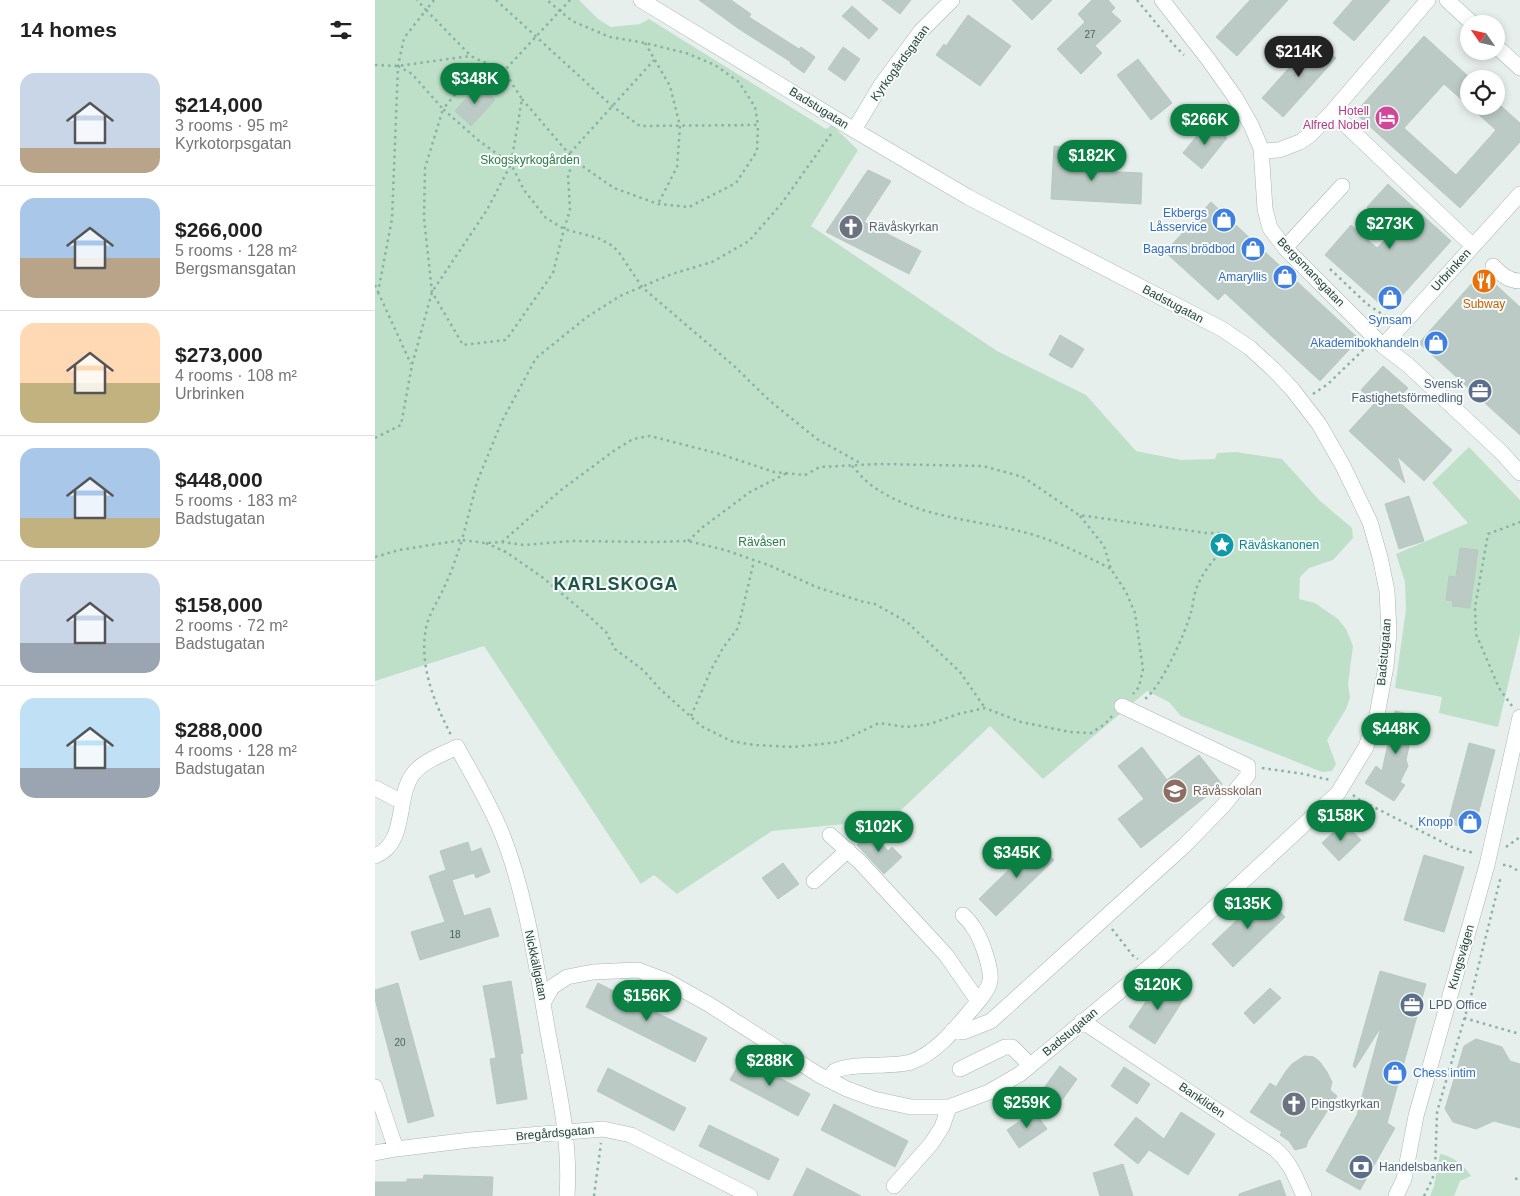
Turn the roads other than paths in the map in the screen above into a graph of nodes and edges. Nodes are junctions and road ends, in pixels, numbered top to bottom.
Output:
1 (641, 0) edge
2 (952, 0) edge
3 (1162, 0) edge
4 (1428, 0) edge
5 (1447, 0) edge
6 (1463, 15) edge
7 (1505, 54) edge
8 (1520, 68) edge
9 (1332, 112) junction
10 (854, 130) junction
11 (1261, 151) junction
12 (1342, 186) dead end
13 (1520, 194) edge
14 (1473, 246) junction
15 (1285, 248) junction
16 (1493, 266) dead end
17 (1520, 281) edge
18 (1379, 342) junction
19 (1520, 473) edge
20 (1122, 706) road end
21 (1520, 717) edge
22 (375, 788) edge
23 (403, 802) junction
24 (830, 835) dead end
25 (847, 850) junction
26 (375, 856) edge
27 (815, 880) dead end
28 (963, 915) dead end
29 (978, 1001) junction
30 (543, 1003) junction
31 (1082, 1021) junction
32 (953, 1030) junction
33 (1030, 1065) junction
34 (960, 1069) dead end
35 (828, 1080) junction
36 (375, 1087) edge
37 (949, 1106) junction
38 (565, 1132) junction
39 (396, 1149) junction
40 (375, 1153) edge
41 (894, 1186) dead end
42 (567, 1196) edge
43 (750, 1196) edge
44 (1304, 1196) edge
45 (1396, 1196) edge

1 - 10 street, Badstugatan
2 - 10 street, Kyrkogårdsgatan
3 - 11 street, Bergsmansgatan
4 - 9 street
5 - 6 street
7 - 8 street
9 - 11 street
9 - 14 street
10 - 31 street, Badstugatan
11 - 15 street, Bergsmansgatan
12 - 15 street
13 - 14 street, Urbrinken
14 - 18 street, Urbrinken
15 - 18 street, Bergsmansgatan
16 - 17 street
18 - 19 street, Bergsmansgatan
20 - 32 street
21 - 45 street, Kungsvägen
22 - 23 street
23 - 26 street
23 - 30 street, Nickkällgatan
24 - 25 street
25 - 27 street
25 - 29 street
28 - 29 street
29 - 32 street
30 - 35 street, Badstugatan
30 - 38 street, Nickkällgatan
31 - 33 street, Badstugatan
31 - 44 street, Bankliden
32 - 35 street
33 - 34 street
33 - 37 street, Badstugatan
35 - 37 street, Badstugatan
36 - 39 street
37 - 41 street
38 - 39 street, Bregårdsgatan
38 - 42 street, Nickkällgatan
38 - 43 street, Bregårdsgatan
39 - 40 street, Bregårdsgatan

